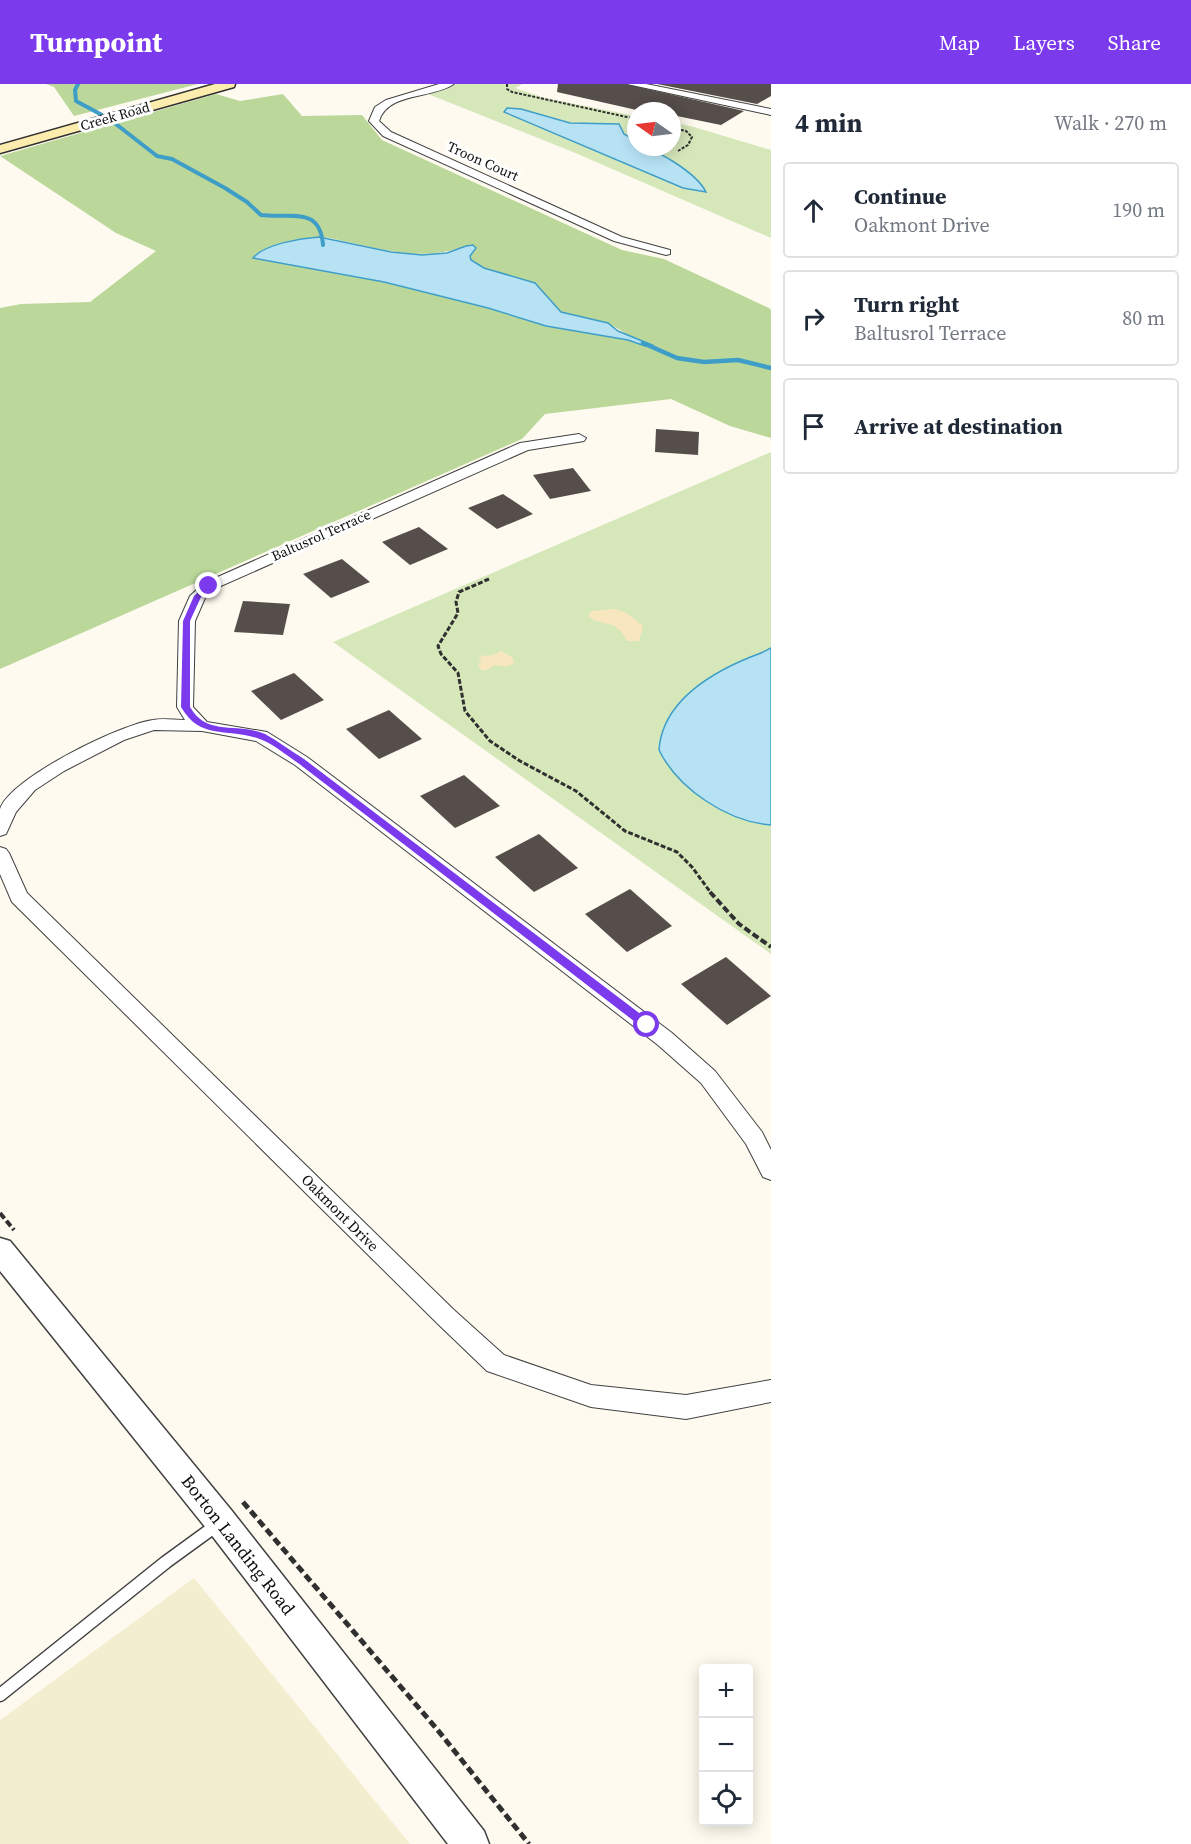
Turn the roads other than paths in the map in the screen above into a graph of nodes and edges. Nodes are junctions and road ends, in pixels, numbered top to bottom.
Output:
1 (229, 84) edge
2 (448, 84) edge
3 (632, 84) edge
4 (771, 112) edge
5 (0, 149) edge
6 (666, 252) dead end
7 (579, 438) dead end
8 (202, 726) junction
9 (0, 830) edge
10 (0, 853) edge
11 (771, 1171) edge
12 (11, 1244) edge
13 (771, 1391) edge
14 (229, 1509) junction
15 (0, 1695) edge
16 (471, 1844) edge

1 - 5 main road, Creek Road
2 - 6 street, Troon Court
3 - 4 street
7 - 8 street, Baltusrol Terrace
8 - 9 street
8 - 11 street
10 - 13 street, Oakmont Drive
12 - 14 street, Borton Landing Road
14 - 15 lane
14 - 16 street, Borton Landing Road

